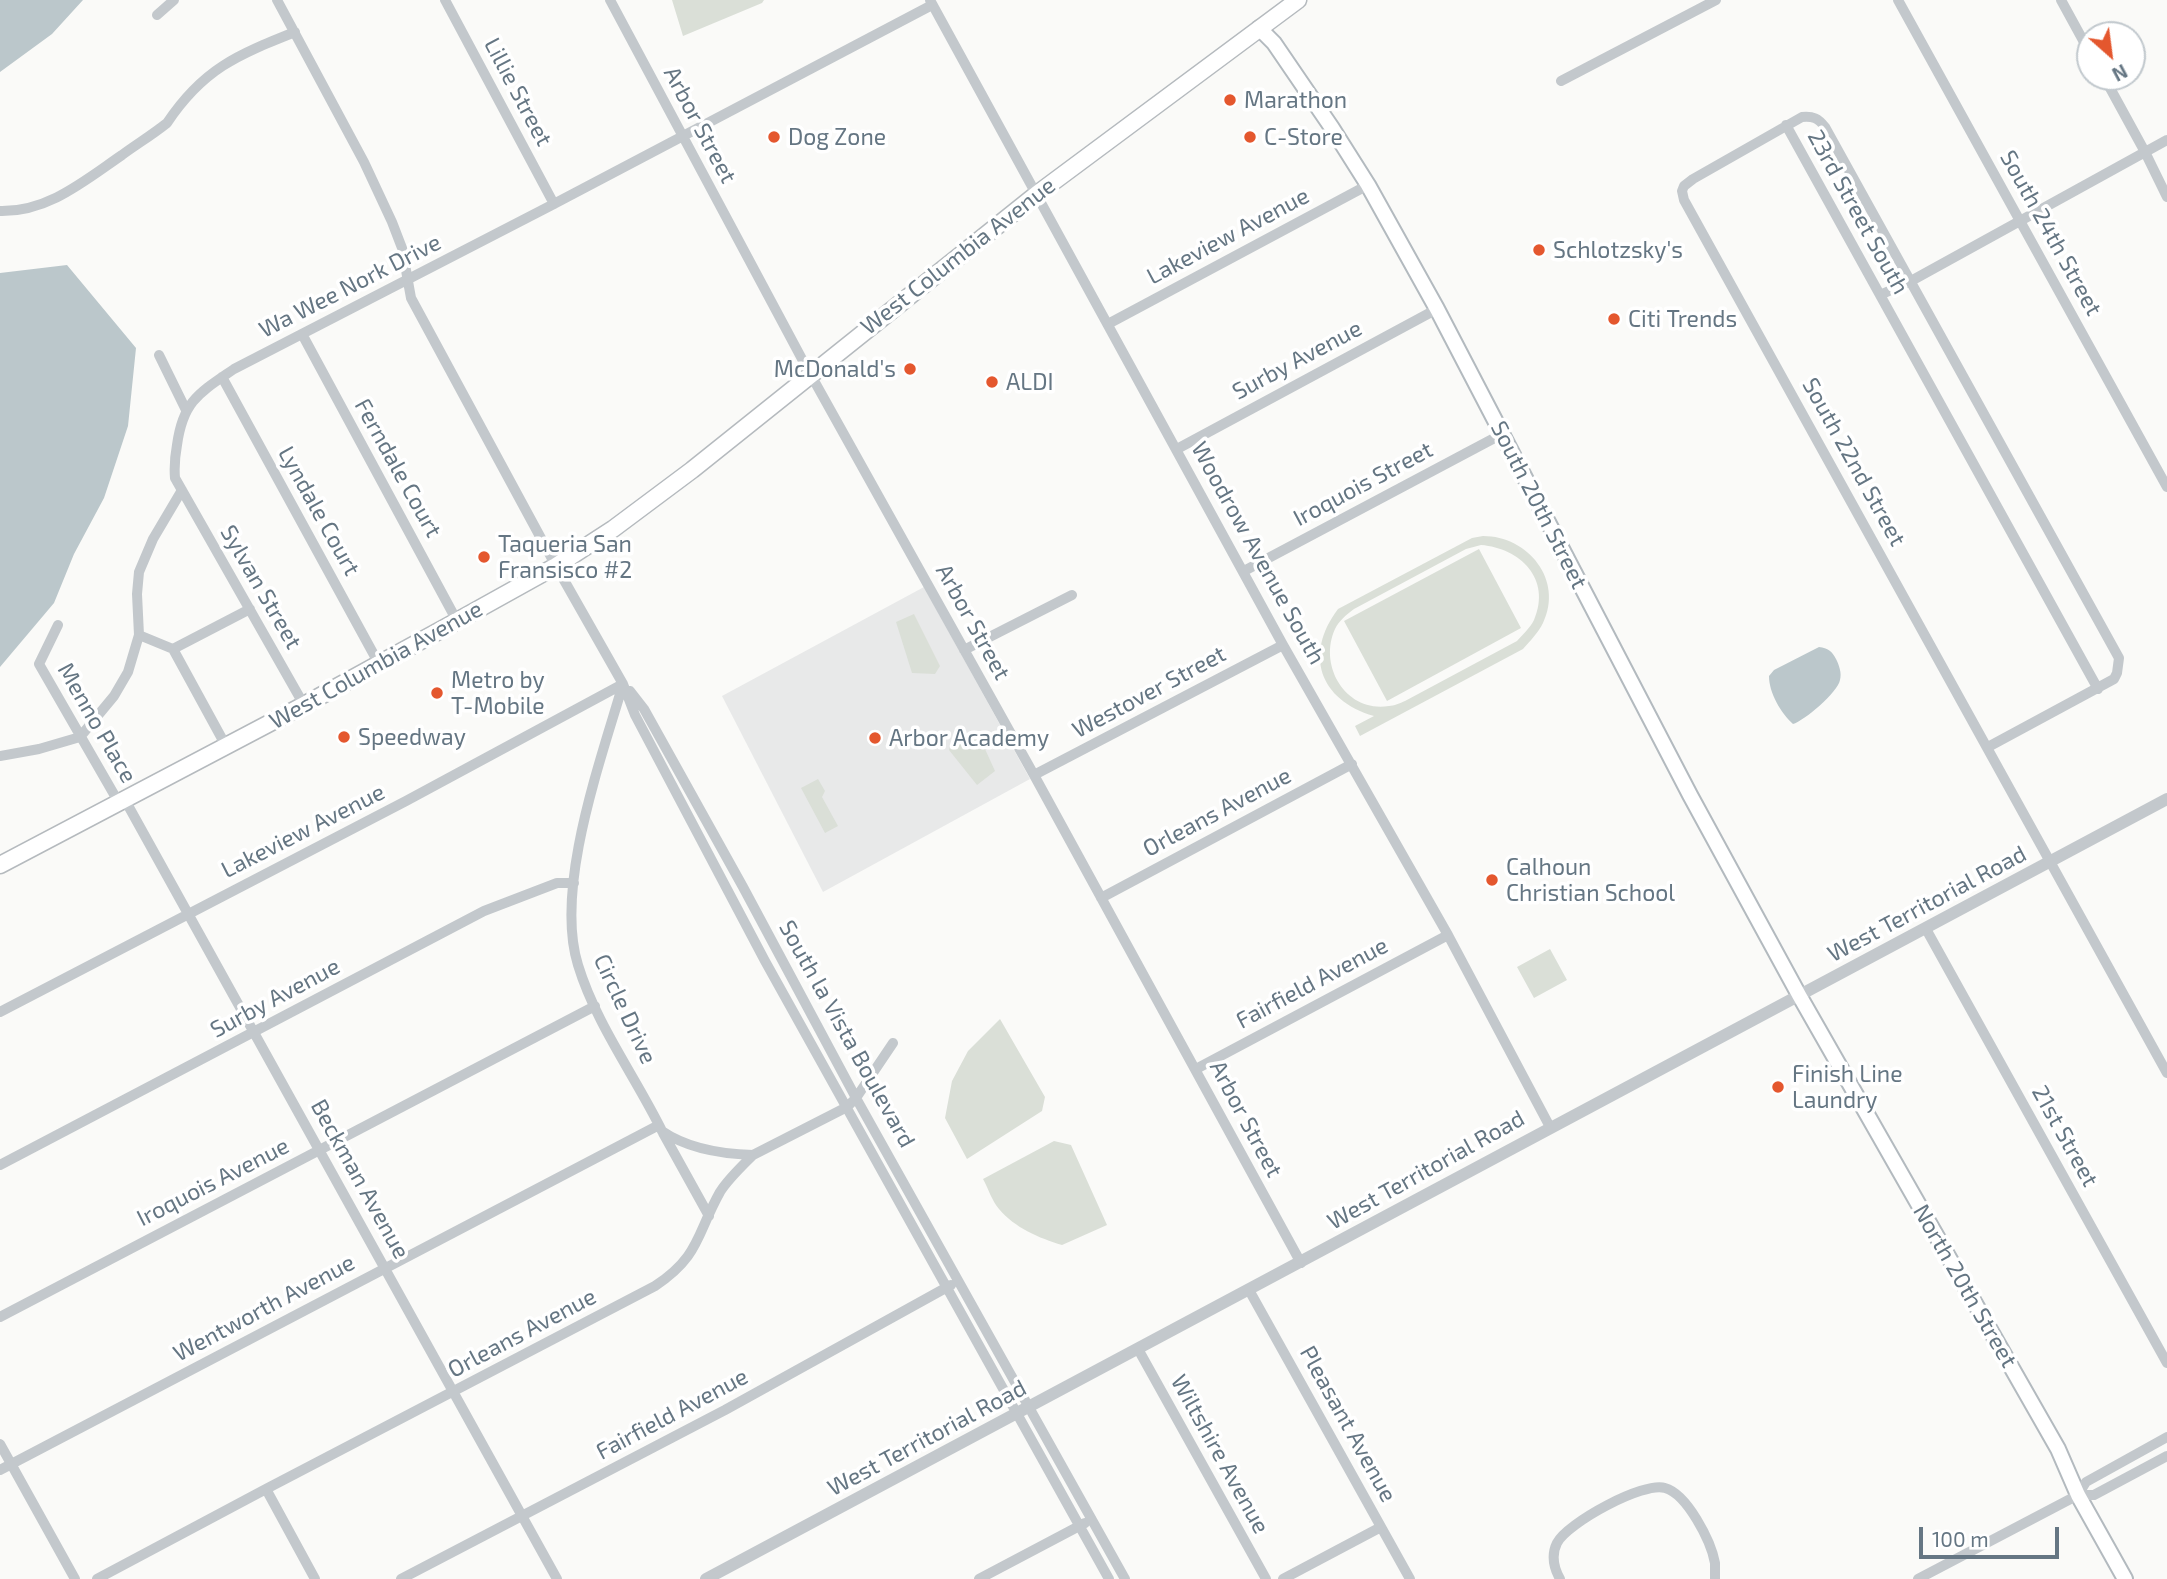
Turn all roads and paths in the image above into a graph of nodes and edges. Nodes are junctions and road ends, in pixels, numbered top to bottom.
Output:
1 (174, 0) edge
2 (277, 0) edge
3 (444, 0) edge
4 (610, 0) edge
5 (1298, 0) edge
6 (1716, 0) edge
7 (1898, 0) edge
8 (2061, 0) edge
9 (931, 2) edge
10 (157, 15) dead end
11 (2076, 27) edge
12 (1259, 28) junction
13 (295, 32) junction
14 (1561, 82) dead end
15 (2112, 91) edge
16 (1786, 125) junction
17 (683, 137) junction
18 (2167, 140) edge
19 (2145, 152) junction
20 (1368, 185) junction
21 (1037, 194) junction
22 (2167, 197) edge
23 (554, 204) junction
24 (0, 211) edge
25 (2020, 220) junction
26 (408, 279) junction
27 (1911, 281) junction
28 (1880, 295) junction
29 (1437, 309) junction
30 (1108, 324) junction
31 (302, 334) junction
32 (159, 355) dead end
33 (810, 374) junction
34 (222, 377) junction
35 (186, 410) junction
36 (1502, 434) junction
37 (1177, 449) junction
38 (2167, 487) edge
39 (182, 490) junction
40 (556, 566) junction
41 (1244, 571) junction
42 (1072, 595) dead end
43 (250, 609) junction
44 (457, 621) junction
45 (58, 625) dead end
46 (139, 635) junction
47 (1283, 645) junction
48 (173, 649) junction
49 (964, 650) junction
50 (379, 664) junction
51 (623, 684) junction
52 (2098, 689) junction
53 (304, 705) junction
54 (80, 737) junction
55 (226, 746) junction
56 (1988, 747) junction
57 (0, 756) edge
58 (1352, 764) junction
59 (1034, 775) junction
60 (2167, 799) edge
61 (122, 801) junction
62 (2050, 862) junction
63 (0, 865) edge
64 (574, 883) junction
65 (1101, 898) junction
66 (189, 914) junction
67 (1926, 929) junction
68 (1448, 935) junction
69 (1799, 995) junction
70 (595, 1006) junction
71 (0, 1012) edge
72 (255, 1032) junction
73 (893, 1043) dead end
74 (1196, 1069) junction
75 (2167, 1073) edge
76 (856, 1098) junction
77 (847, 1107) junction
78 (1550, 1127) junction
79 (660, 1128) junction
80 (320, 1150) junction
81 (753, 1155) junction
82 (0, 1165) edge
83 (709, 1216) junction
84 (1301, 1263) junction
85 (385, 1268) junction
86 (959, 1280) junction
87 (947, 1288) junction
88 (1249, 1290) junction
89 (0, 1317) edge
90 (1138, 1349) junction
91 (2167, 1363) edge
92 (454, 1392) junction
93 (1030, 1407) junction
94 (1018, 1414) junction
95 (2167, 1437) edge
96 (0, 1444) edge
97 (2167, 1456) edge
98 (11, 1464) junction
99 (0, 1470) edge
100 (266, 1489) junction
101 (2078, 1495) junction
102 (523, 1516) junction
103 (1091, 1520) junction
104 (1080, 1526) junction
105 (1381, 1527) junction
106 (1922, 1578) edge
107 (75, 1579) edge
108 (97, 1579) edge
109 (315, 1579) edge
110 (401, 1579) edge
111 (557, 1579) edge
112 (706, 1579) edge
113 (979, 1579) edge
114 (1109, 1579) edge
115 (1125, 1579) edge
116 (1266, 1579) edge
117 (1283, 1579) edge
118 (1410, 1579) edge
119 (1560, 1579) edge
120 (1715, 1579) edge
121 (2125, 1579) edge

1 - 10 street
2 - 13 street, South la Vista Boulevard
3 - 23 street, Lillie Street
4 - 17 street, Arbor Street
5 - 12 main road, West Columbia Avenue
6 - 14 street
7 - 25 street, South 24th Street
8 - 11 street
9 - 17 street, Wa Wee Nork Drive
9 - 21 street, Woodrow Avenue South
12 - 20 main road, South 20th Street
12 - 21 main road, West Columbia Avenue
13 - 24 street
13 - 26 street, South la Vista Boulevard
15 - 19 street
16 - 27 street, 23rd Street South
16 - 28 street, 23rd Street South
16 - 56 street, South 22nd Street
17 - 23 street, Wa Wee Nork Drive
17 - 33 street, Arbor Street
18 - 19 street
19 - 22 street
19 - 25 street
20 - 29 main road, South 20th Street
20 - 30 street, Lakeview Avenue
21 - 30 street, Woodrow Avenue South
21 - 33 main road, West Columbia Avenue
23 - 26 street, Wa Wee Nork Drive
25 - 27 street
25 - 38 street, South 24th Street
26 - 31 street, Wa Wee Nork Drive
26 - 40 street, South la Vista Boulevard
27 - 28 street
27 - 52 street, 23rd Street South
28 - 52 street, 23rd Street South
29 - 36 main road, South 20th Street
29 - 37 street, Surby Avenue
30 - 37 street, Woodrow Avenue South
31 - 34 street, Wa Wee Nork Drive
31 - 44 street, Ferndale Court
32 - 35 street
33 - 40 main road, West Columbia Avenue
33 - 49 street, Arbor Street
34 - 35 street, Wa Wee Nork Drive
34 - 50 street, Lyndale Court
35 - 39 street
36 - 41 street, Iroquois Street
36 - 69 main road, South 20th Street
37 - 41 street, Woodrow Avenue South
39 - 43 street, Sylvan Street
39 - 46 street
40 - 44 main road, West Columbia Avenue
40 - 51 street, South la Vista Boulevard
41 - 47 street, Woodrow Avenue South
42 - 49 street
43 - 48 street
43 - 53 street, Sylvan Street
44 - 50 main road, West Columbia Avenue
45 - 54 street, Menno Place
46 - 48 street
46 - 54 street
47 - 58 street, Woodrow Avenue South
47 - 59 street, Westover Street
48 - 55 street
49 - 59 street, Arbor Street
50 - 53 main road, West Columbia Avenue
51 - 64 street, Circle Drive
51 - 66 street, Lakeview Avenue
51 - 76 street, South la Vista Boulevard
51 - 77 street, South la Vista Boulevard
52 - 56 street
53 - 55 main road, West Columbia Avenue
54 - 57 street
54 - 61 street, Menno Place
55 - 61 main road, West Columbia Avenue
56 - 62 street, South 22nd Street
58 - 65 street, Orleans Avenue
58 - 68 street, Woodrow Avenue South
59 - 65 street, Arbor Street
60 - 62 street, West Territorial Road
61 - 63 main road, West Columbia Avenue
61 - 66 street, Beckman Avenue
62 - 67 street, West Territorial Road
62 - 75 street, South 22nd Street
64 - 70 street, Circle Drive
64 - 72 street, Surby Avenue
65 - 74 street, Arbor Street
66 - 71 street, Lakeview Avenue
66 - 72 street, Beckman Avenue
67 - 69 street, West Territorial Road
67 - 91 street, 21st Street
68 - 74 street, Fairfield Avenue
68 - 78 street, Woodrow Avenue South
69 - 78 street, West Territorial Road
69 - 101 main road, North 20th Street
70 - 79 street, Circle Drive
70 - 80 street, Iroquois Avenue
72 - 80 street, Beckman Avenue
72 - 82 street, Surby Avenue
73 - 76 street, Orleans Avenue
74 - 84 street, Arbor Street
76 - 77 street, Orleans Avenue
76 - 86 street, South la Vista Boulevard
77 - 81 street, Orleans Avenue
77 - 87 street, South la Vista Boulevard
78 - 84 street, West Territorial Road
79 - 81 street
79 - 83 street, Circle Drive
79 - 85 street, Wentworth Avenue
80 - 85 street, Beckman Avenue
80 - 89 street, Iroquois Avenue
81 - 83 street, Orleans Avenue
83 - 92 street, Orleans Avenue
84 - 88 street, West Territorial Road
85 - 92 street, Beckman Avenue
85 - 98 street, Wentworth Avenue
86 - 87 street, Fairfield Avenue
86 - 93 street, South la Vista Boulevard
87 - 94 street, South la Vista Boulevard
87 - 102 street, Fairfield Avenue
88 - 90 street, West Territorial Road
88 - 105 street, Pleasant Avenue
90 - 93 street, West Territorial Road
90 - 116 street, Wiltshire Avenue
92 - 100 street, Orleans Avenue
92 - 102 street, Beckman Avenue
93 - 94 street, West Territorial Road
93 - 103 street, South la Vista Boulevard
94 - 104 street, South la Vista Boulevard
94 - 112 street, West Territorial Road
95 - 101 street
96 - 98 street
97 - 101 street
98 - 99 street, Wentworth Avenue
98 - 107 street
100 - 108 street, Orleans Avenue
100 - 109 street
101 - 106 street
101 - 121 main road, North 20th Street
102 - 110 street, Fairfield Avenue
102 - 111 street, Beckman Avenue
103 - 104 street
103 - 115 street, South la Vista Boulevard
104 - 113 street
104 - 114 street, South la Vista Boulevard
105 - 117 street
105 - 118 street, Pleasant Avenue
119 - 120 street

